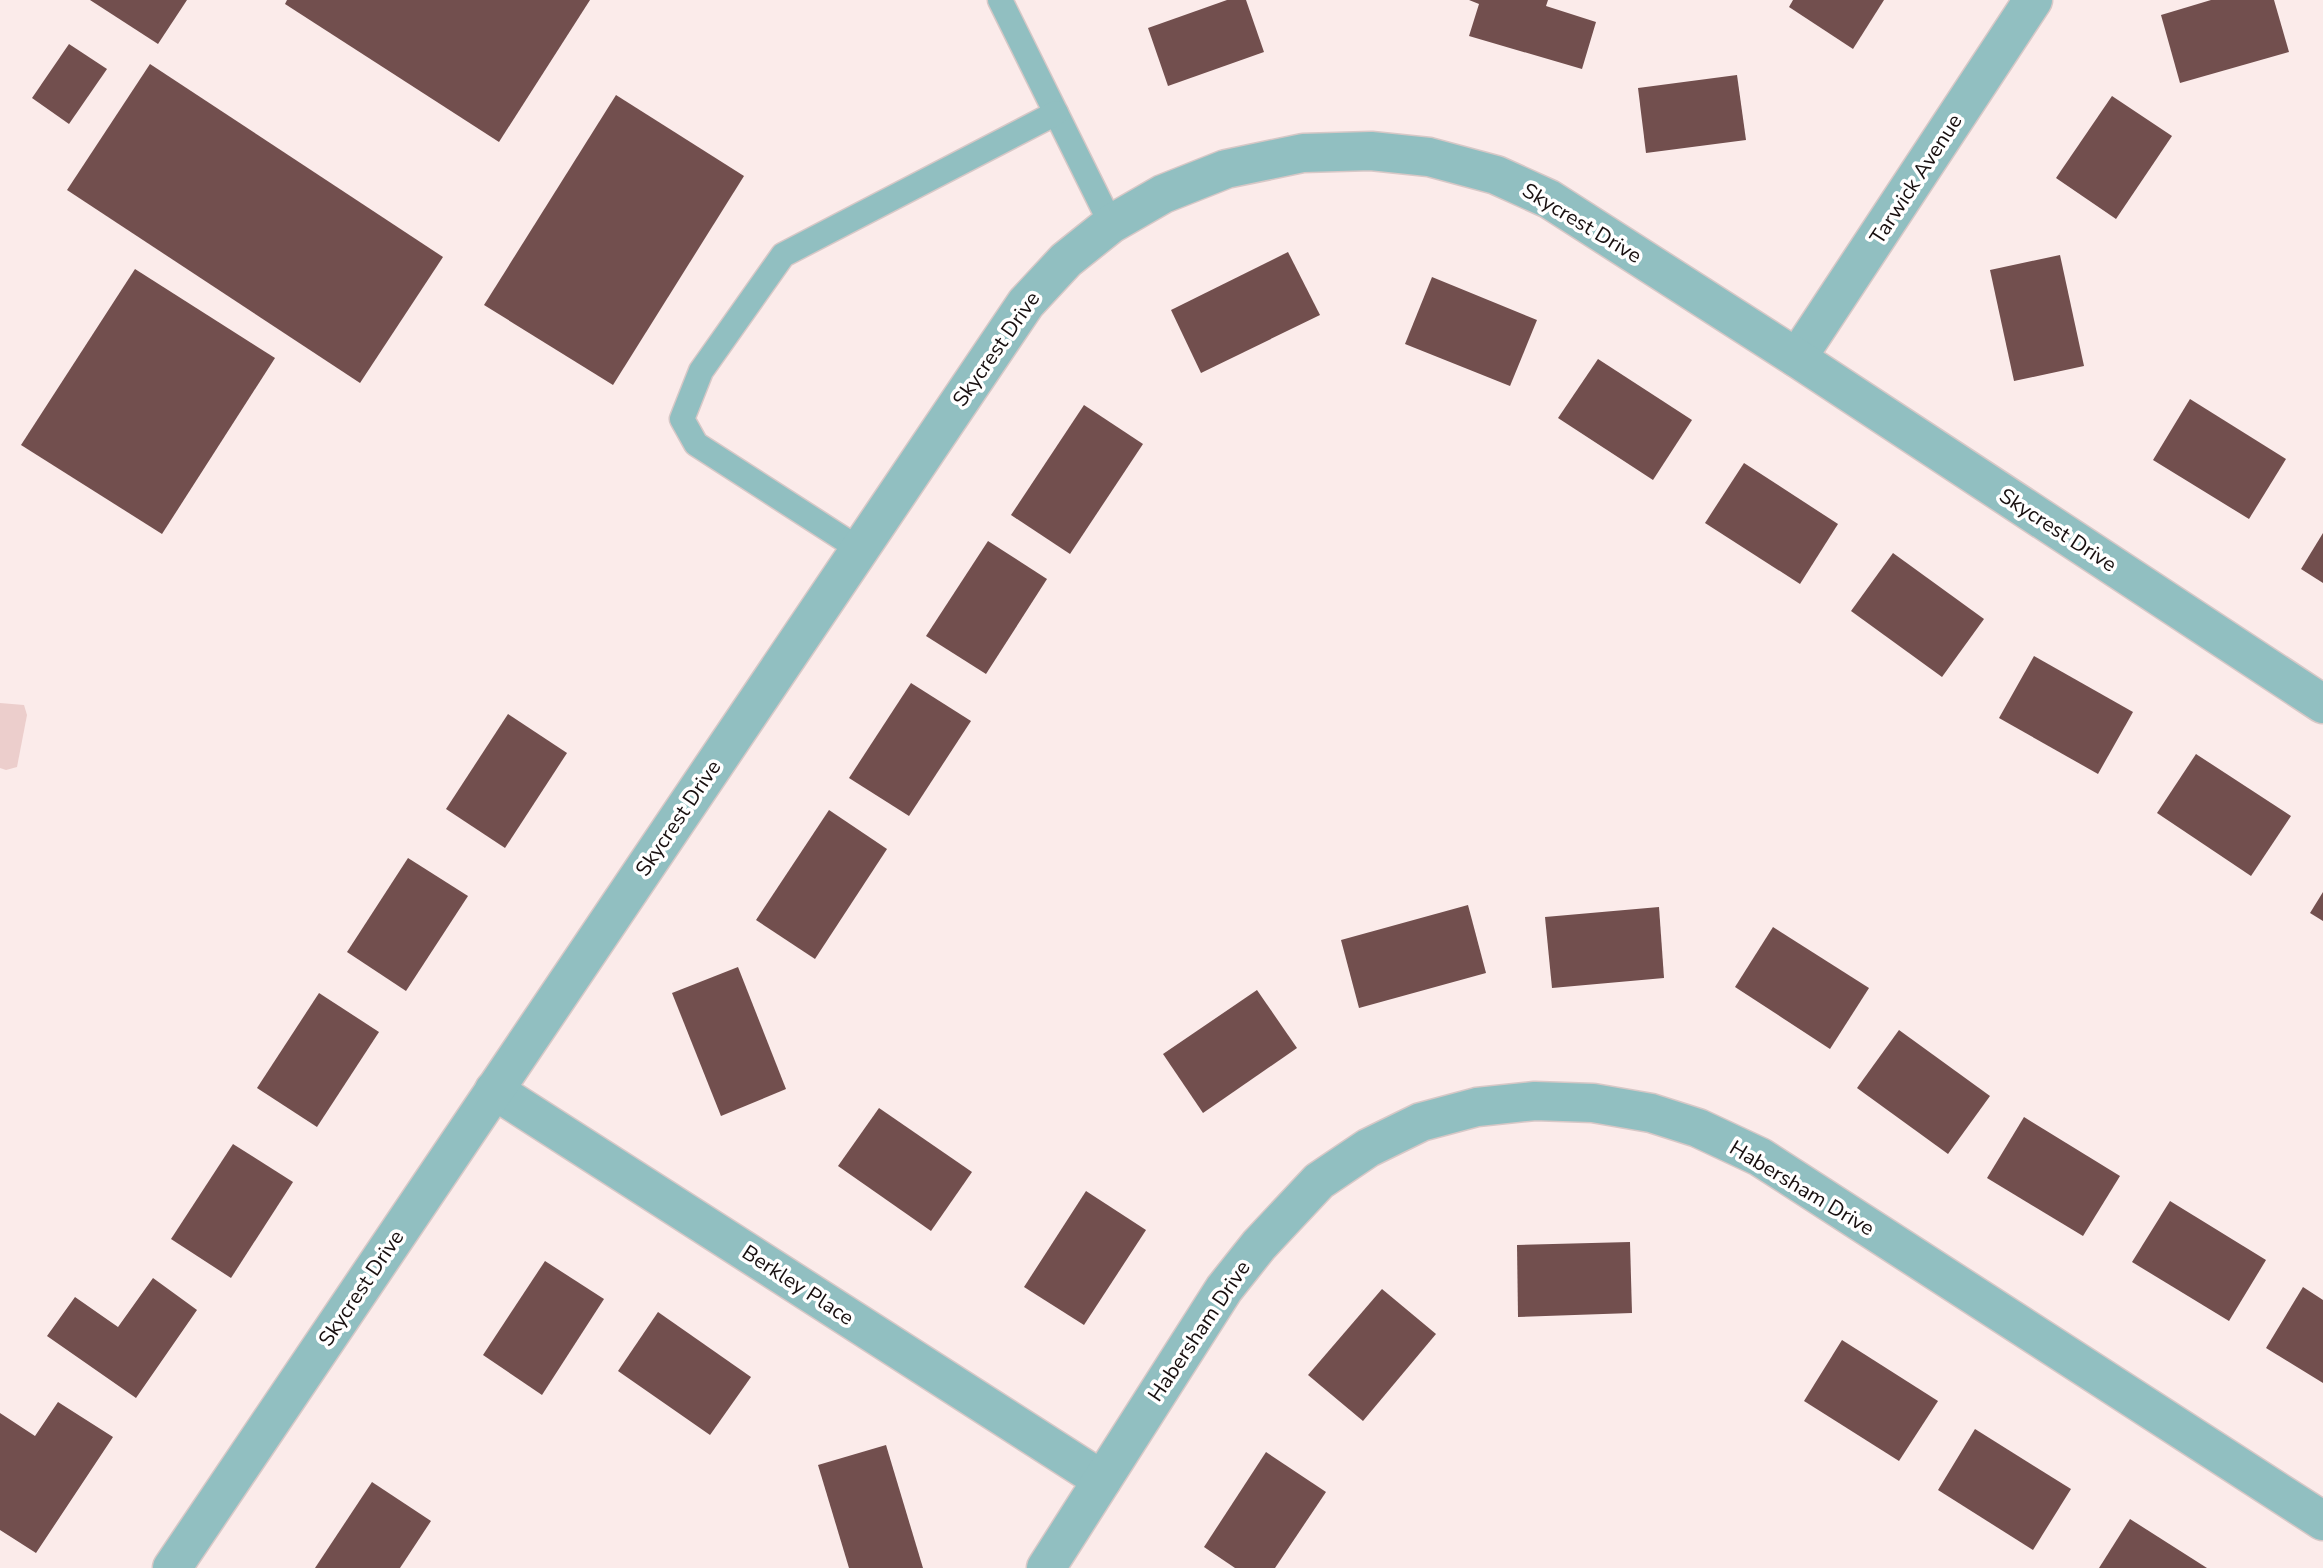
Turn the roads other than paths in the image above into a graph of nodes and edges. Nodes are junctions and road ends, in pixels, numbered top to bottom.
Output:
1 (1000, 0) edge
2 (2033, 0) edge
3 (1056, 113) junction
4 (1111, 224) junction
5 (1797, 358) junction
6 (859, 549) junction
7 (2323, 704) edge
8 (494, 1090) junction
9 (1102, 1480) junction
10 (2323, 1521) edge
11 (172, 1568) edge
12 (1045, 1568) edge

1 - 3 lane
2 - 5 street, Tarwick Avenue
3 - 4 lane
3 - 6 lane
4 - 5 street, Skycrest Drive
4 - 6 street, Skycrest Drive
5 - 7 street, Skycrest Drive
6 - 8 street, Skycrest Drive
8 - 9 street, Berkley Place
8 - 11 street, Skycrest Drive
9 - 10 street, Habersham Drive
9 - 12 street, Habersham Drive

